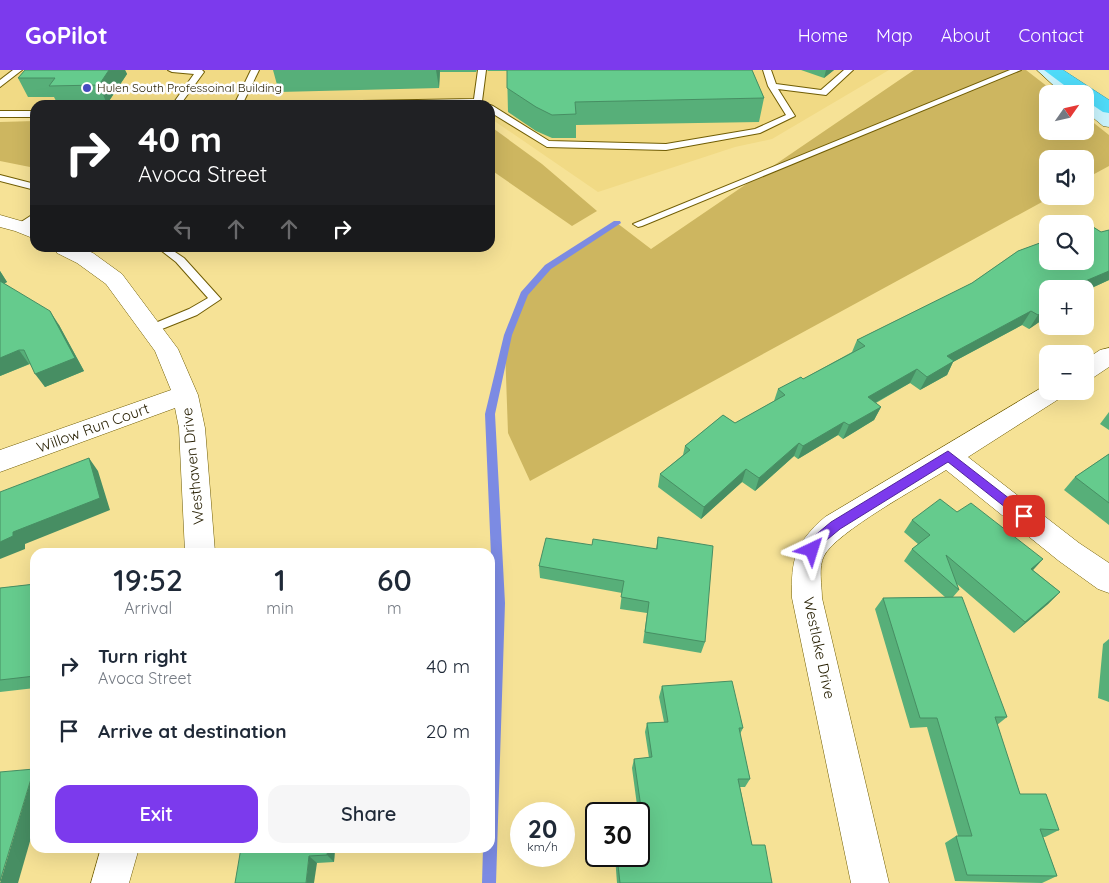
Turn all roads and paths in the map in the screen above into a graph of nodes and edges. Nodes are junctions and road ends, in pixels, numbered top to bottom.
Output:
1 (18, 70) edge
2 (172, 70) edge
3 (255, 70) edge
4 (482, 70) edge
5 (767, 70) edge
6 (849, 70) edge
7 (1017, 70) edge
8 (1045, 70) edge
9 (1052, 70) edge
10 (0, 84) edge
11 (1063, 85) edge
12 (772, 86) junction
13 (180, 100) edge
14 (240, 100) edge
15 (482, 100) edge
16 (1109, 108) edge
17 (1094, 110) edge
18 (495, 111) edge
19 (0, 114) edge
20 (30, 114) edge
21 (1109, 122) edge
22 (0, 178) edge
23 (30, 186) edge
24 (0, 221) edge
25 (638, 224) dead end
26 (30, 225) edge
27 (72, 252) edge
28 (169, 252) edge
29 (152, 329) junction
30 (1109, 356) edge
31 (1094, 365) edge
32 (185, 395) junction
33 (1039, 400) edge
34 (948, 456) junction
35 (0, 461) edge
36 (200, 548) edge
37 (1109, 580) edge
38 (119, 853) edge
39 (110, 883) edge
40 (870, 883) edge

1 - 10 lane
2 - 13 lane
3 - 14 lane
4 - 15 lane
5 - 12 lane
6 - 12 lane
7 - 25 lane
8 - 11 main road
9 - 16 highway
12 - 18 lane
17 - 21 main road
19 - 20 lane
22 - 23 lane
24 - 26 street
27 - 29 street, Westhaven Drive
28 - 29 lane
29 - 32 street, Westhaven Drive
30 - 31 street
32 - 35 street, Willow Run Court
32 - 36 street, Westhaven Drive
33 - 34 street, Westlake Drive
34 - 37 street
34 - 40 street, Westlake Drive
38 - 39 street

